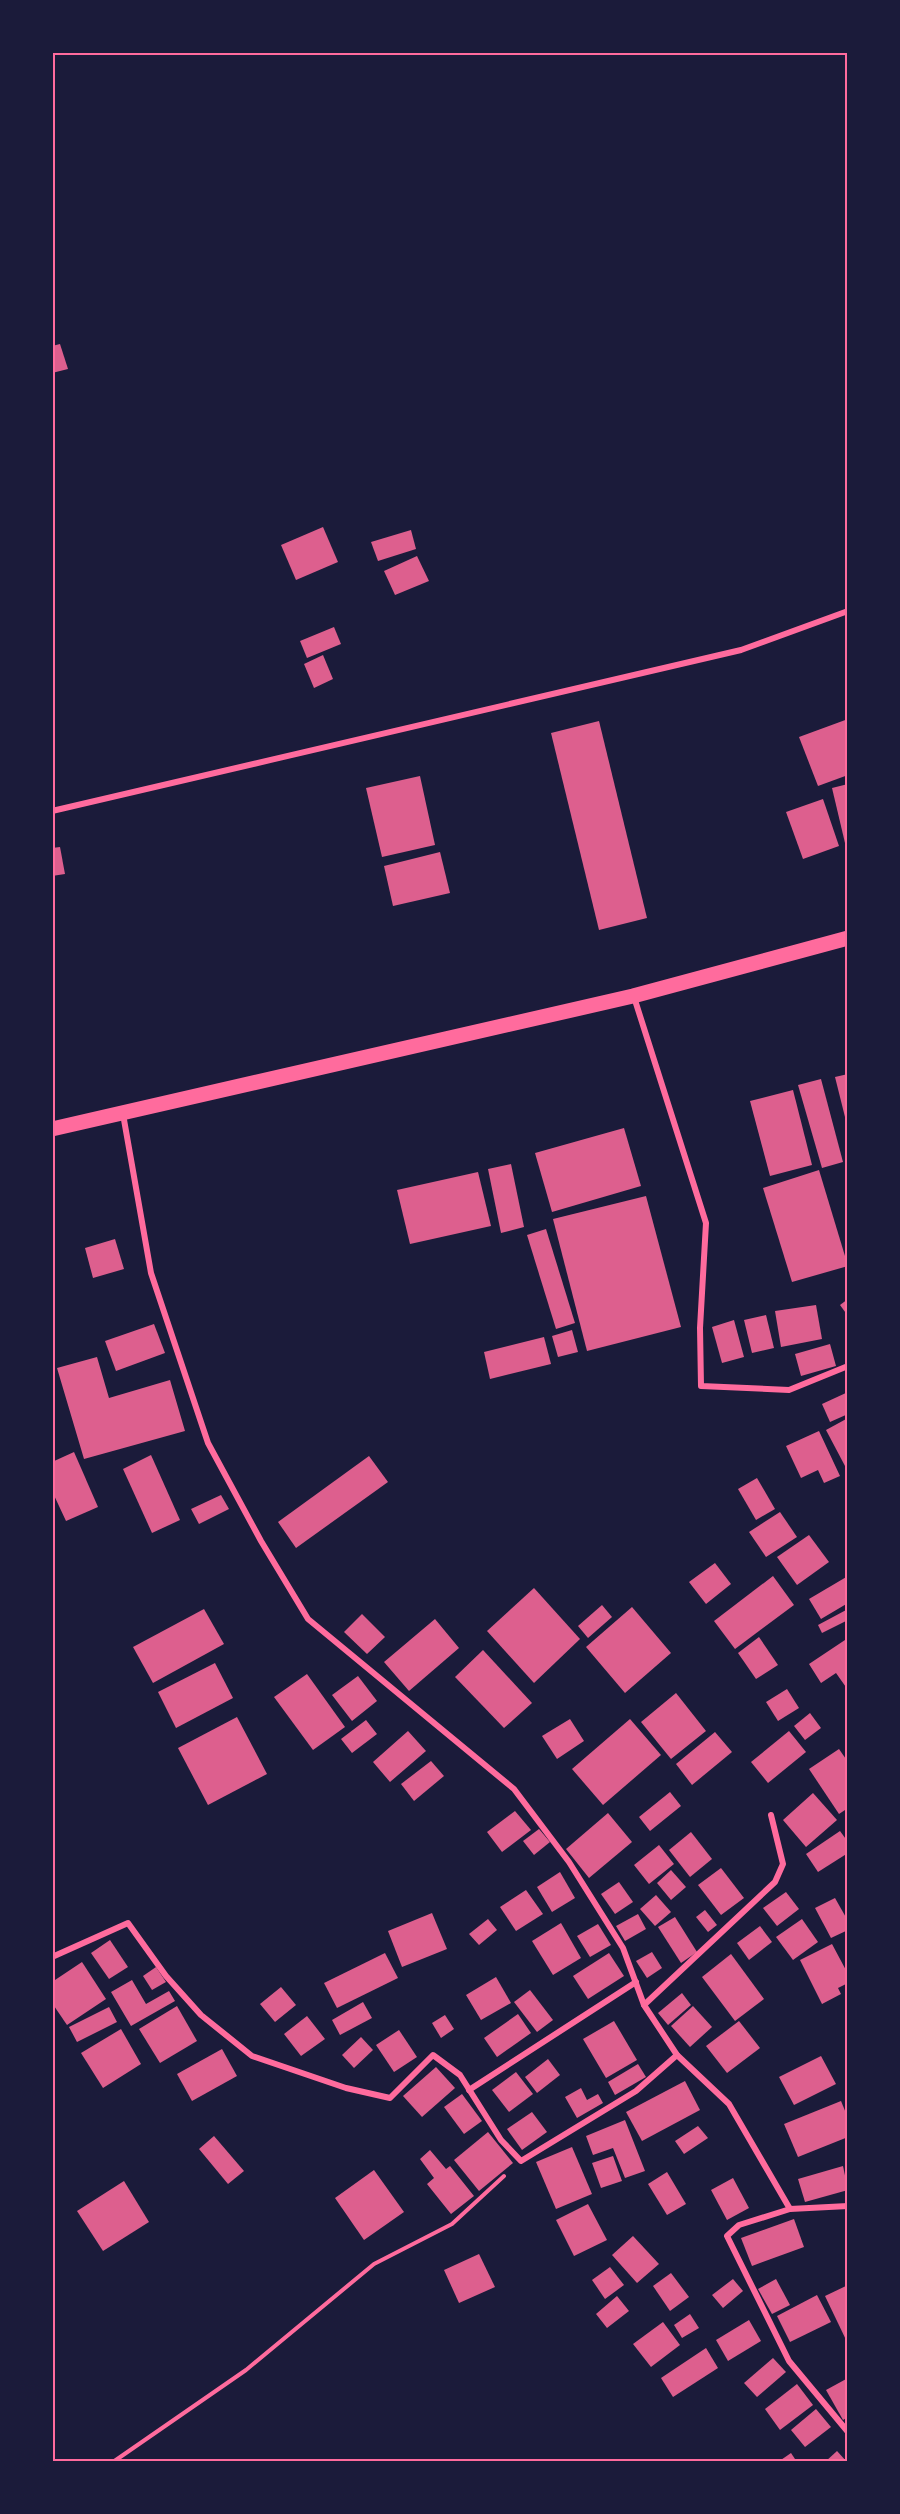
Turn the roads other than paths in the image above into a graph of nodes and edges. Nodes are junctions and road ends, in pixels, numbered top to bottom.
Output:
1 (848, 611) edge
2 (52, 812) edge
3 (848, 938) edge
4 (633, 996) junction
5 (123, 1113) junction
6 (52, 1129) edge
7 (848, 1366) edge
8 (771, 1815) dead end
9 (52, 1957) edge
10 (636, 1982) junction
11 (644, 2005) junction
12 (677, 2055) junction
13 (469, 2090) junction
14 (848, 2206) edge
15 (790, 2209) junction
16 (848, 2432) edge

1 - 2 street
3 - 4 main road
4 - 5 main road
4 - 7 street
5 - 6 main road
5 - 10 street
8 - 11 street
9 - 13 street
10 - 11 street
10 - 13 street
11 - 12 street
12 - 13 street
12 - 15 street
14 - 15 street
15 - 16 street

